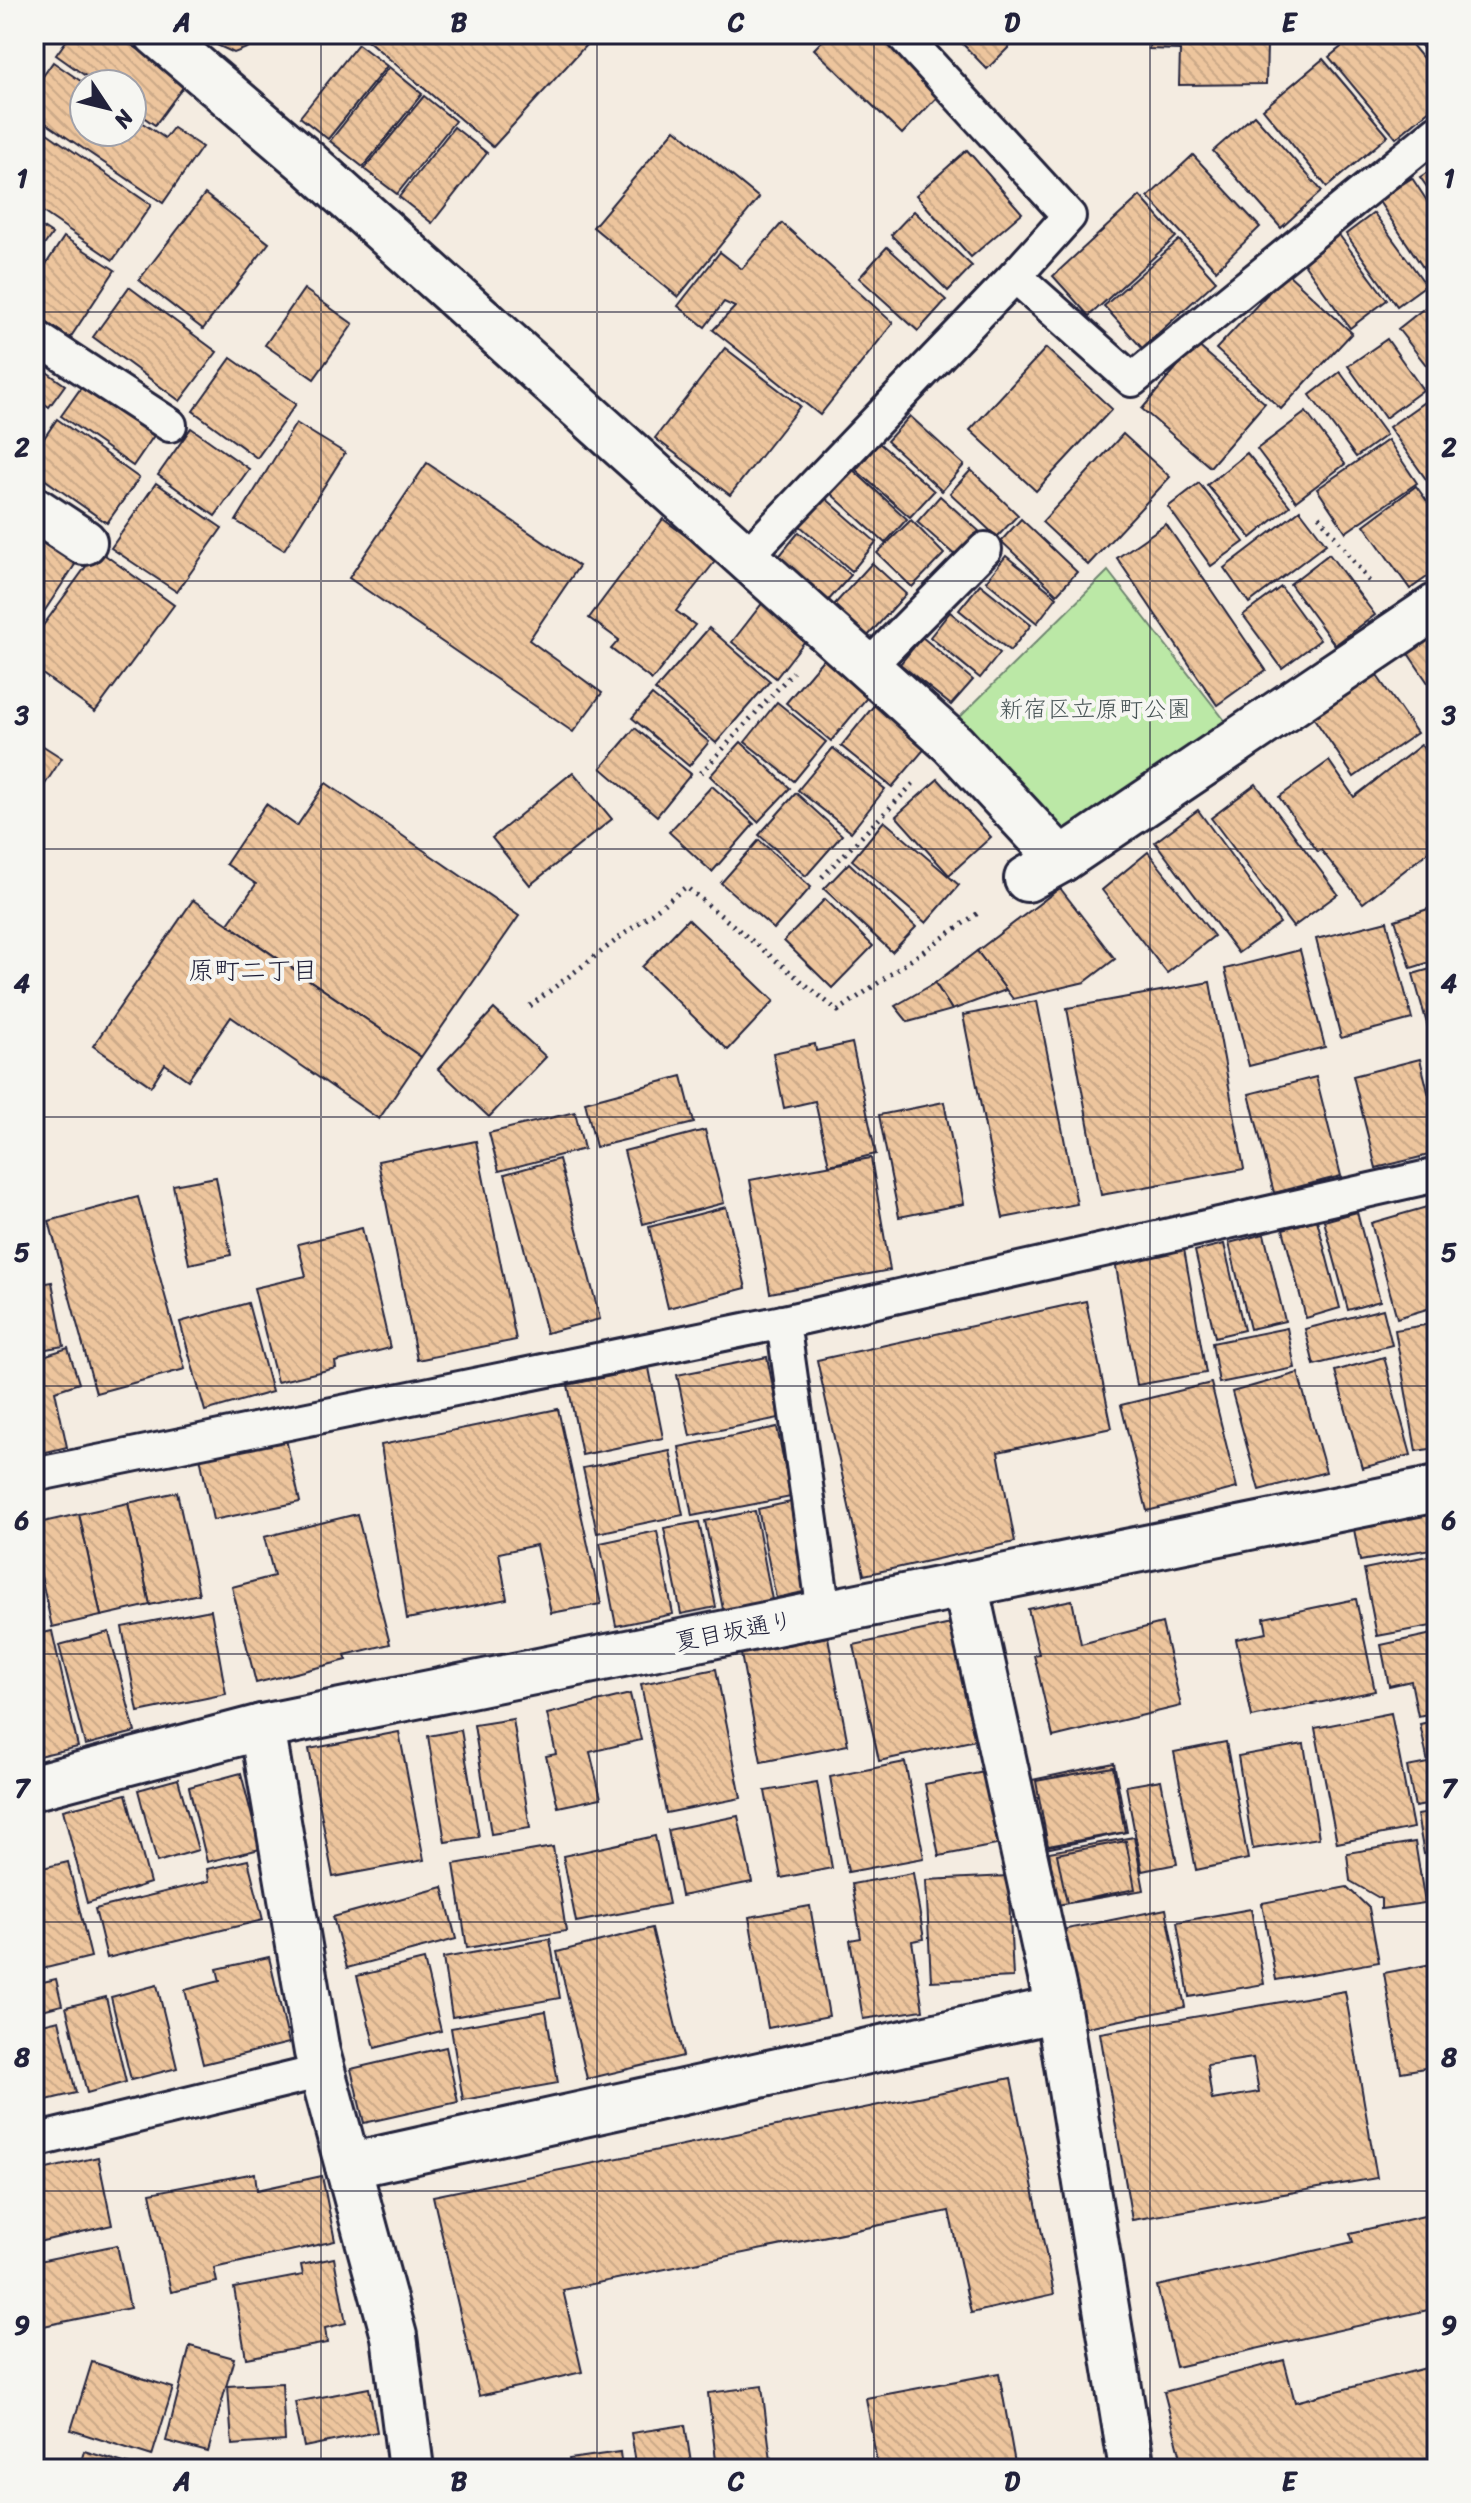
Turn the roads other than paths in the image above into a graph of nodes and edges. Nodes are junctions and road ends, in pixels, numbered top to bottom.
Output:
1 (157, 34) edge
2 (902, 34) edge
3 (1437, 132) edge
4 (1015, 276) junction
5 (34, 336) edge
6 (170, 425) dead end
7 (34, 509) edge
8 (84, 542) dead end
9 (985, 549) dead end
10 (745, 558) junction
11 (1437, 606) edge
12 (868, 667) junction
13 (1437, 1175) edge
14 (783, 1322) junction
15 (34, 1475) edge
16 (1437, 1489) edge
17 (965, 1584) junction
18 (824, 1613) junction
19 (262, 1727) junction
20 (34, 1787) edge
21 (1058, 2009) junction
22 (323, 2071) junction
23 (34, 2141) edge
24 (348, 2166) junction
25 (411, 2469) edge
26 (1132, 2469) edge

1 - 10 street
2 - 4 lane
3 - 4 lane
4 - 10 lane
5 - 6 lane
7 - 8 street
9 - 12 lane
10 - 12 street
11 - 12 street
13 - 14 lane
14 - 15 lane
14 - 18 lane
16 - 17 street, 夏目坂通り
17 - 18 street, 夏目坂通り
17 - 21 street
18 - 19 street, 夏目坂通り
19 - 20 street, 夏目坂通り
19 - 22 street
21 - 24 street
21 - 26 street
22 - 23 lane
22 - 24 street
24 - 25 street

